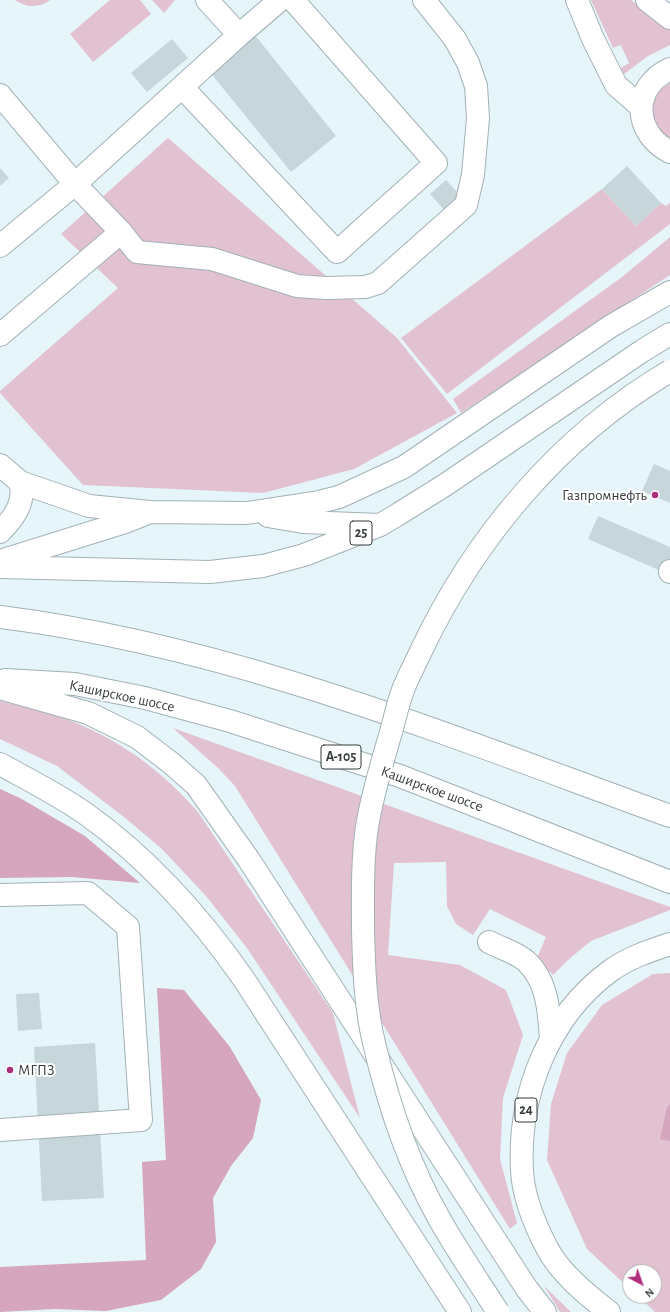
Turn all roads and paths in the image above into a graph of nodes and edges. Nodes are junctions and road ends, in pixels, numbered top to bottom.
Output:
1 (207, 0) edge
2 (280, 0) edge
3 (293, 0) edge
4 (424, 0) edge
5 (577, 0) edge
6 (647, 0) edge
7 (670, 18) edge
8 (239, 35) junction
9 (670, 69) edge
10 (182, 87) junction
11 (0, 95) edge
12 (641, 107) junction
13 (670, 152) edge
14 (76, 184) junction
15 (120, 232) junction
16 (0, 246) edge
17 (670, 292) edge
18 (670, 334) edge
19 (0, 335) edge
20 (670, 371) edge
21 (0, 465) edge
22 (20, 482) junction
23 (150, 512) junction
24 (247, 513) junction
25 (380, 525) junction
26 (0, 532) edge
27 (0, 561) edge
28 (0, 567) edge
29 (0, 618) edge
30 (0, 680) edge
31 (0, 688) edge
32 (0, 764) edge
33 (670, 816) edge
34 (670, 882) edge
35 (0, 895) edge
36 (489, 942) dead end
37 (670, 944) edge
38 (551, 1039) junction
39 (0, 1130) edge
40 (460, 1312) edge
41 (498, 1312) edge
42 (544, 1312) edge
43 (609, 1312) edge

1 - 8 main road
2 - 8 main road
3 - 10 main road
4 - 15 main road
5 - 12 main road
6 - 7 main road
8 - 10 main road
9 - 12 main road
10 - 14 main road
11 - 14 main road
12 - 13 main road
14 - 15 main road
14 - 16 main road
15 - 19 main road
17 - 24 main road
18 - 25 main road, 25
20 - 41 main road, bridge
21 - 22 main road
22 - 23 main road
22 - 26 main road
23 - 24 main road
23 - 27 main road
24 - 25 main road
25 - 28 main road, 25
29 - 33 main road
30 - 34 main road, Каширское шоссе / А-105
31 - 42 main road
32 - 40 main road
35 - 39 main road
36 - 38 main road
37 - 38 main road, 24
38 - 43 main road, 24

